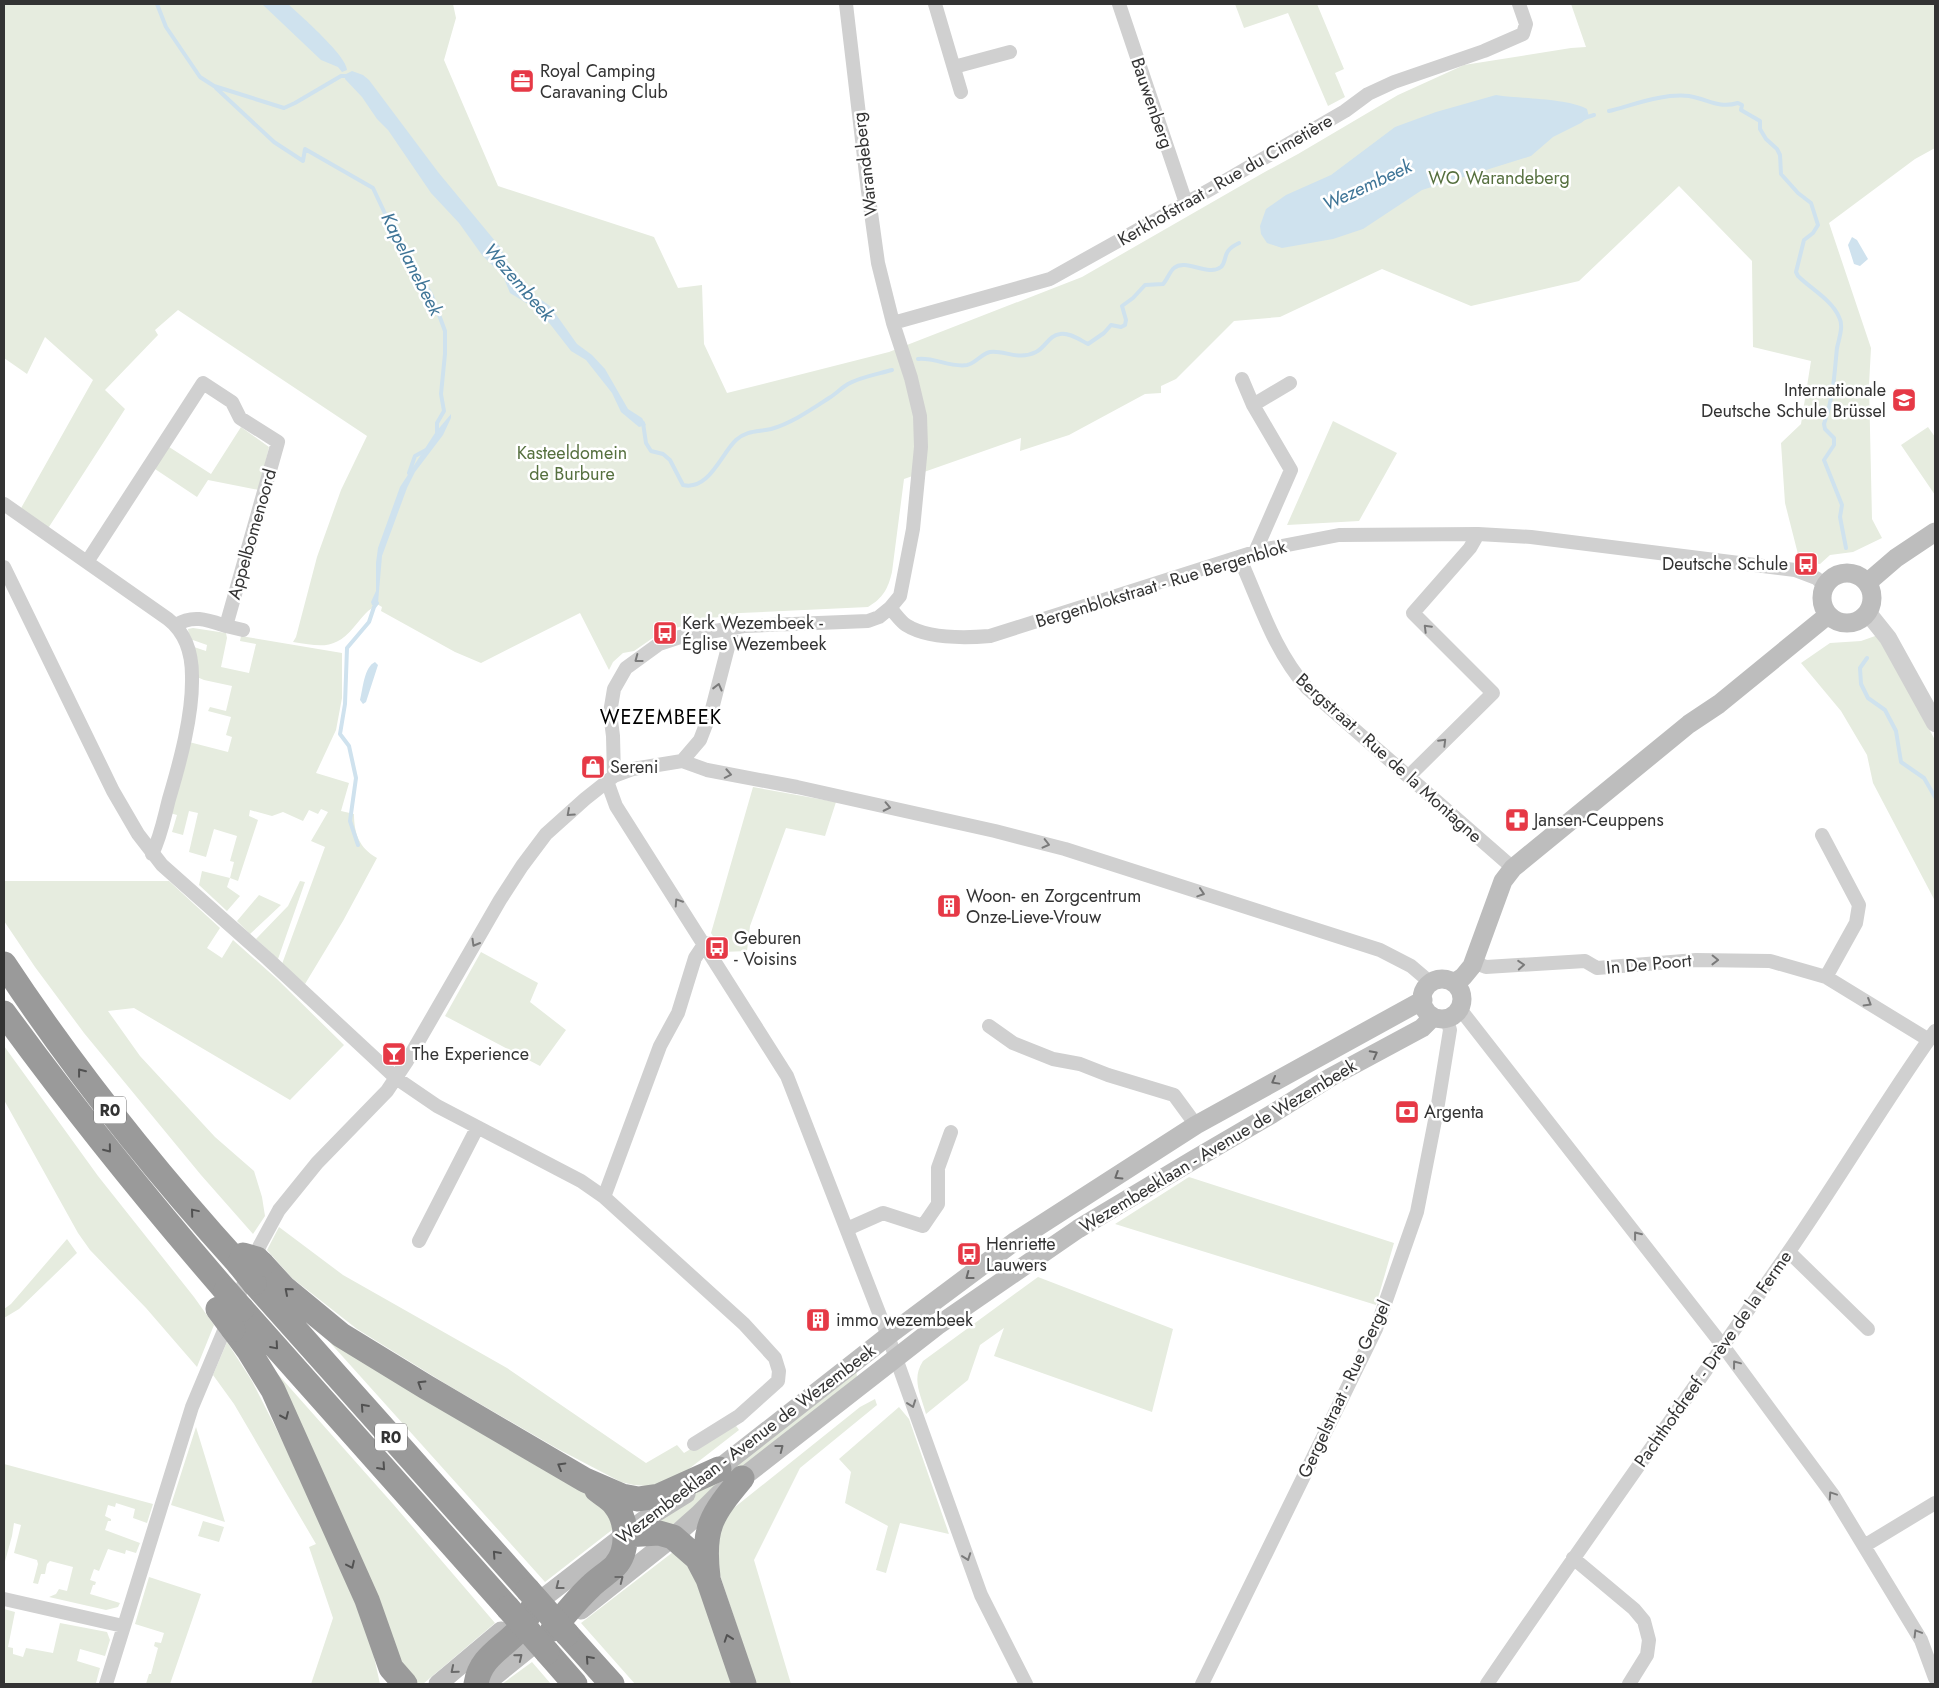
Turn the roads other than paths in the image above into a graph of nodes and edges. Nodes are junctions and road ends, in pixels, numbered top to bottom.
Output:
1 (846, 4) edge
2 (935, 4) edge
3 (1119, 4) edge
4 (1519, 4) edge
5 (1010, 52) dead end
6 (954, 67) junction
7 (961, 92) dead end
8 (1186, 203) junction
9 (893, 323) junction
10 (1242, 379) dead end
11 (1290, 383) dead end
12 (1253, 405) junction
13 (4, 504) edge
14 (1935, 532) edge
15 (1478, 534) junction
16 (1255, 552) junction
17 (1239, 557) junction
18 (87, 562) junction
19 (4, 567) edge
20 (1867, 583) junction
21 (1826, 586) junction
22 (890, 608) junction
23 (1828, 615) junction
24 (1872, 617) junction
25 (176, 625) junction
26 (226, 626) junction
27 (733, 628) junction
28 (243, 630) dead end
29 (1935, 723) edge
30 (682, 761) junction
31 (1409, 776) junction
32 (610, 779) junction
33 (1822, 835) dead end
34 (152, 854) junction
35 (1513, 868) junction
36 (705, 943) junction
37 (1473, 962) junction
38 (4, 964) edge
39 (1826, 977) junction
40 (1432, 983) junction
41 (1454, 983) junction
42 (1423, 1000) junction
43 (4, 1013) edge
44 (1447, 1015) junction
45 (988, 1026) dead end
46 (1932, 1036) edge
47 (396, 1078) junction
48 (1196, 1125) junction
49 (477, 1128) junction
50 (951, 1132) dead end
51 (604, 1198) junction
52 (847, 1229) junction
53 (419, 1241) dead end
54 (1789, 1252) junction
55 (245, 1263) junction
56 (230, 1310) junction
57 (1868, 1329) dead end
58 (888, 1336) junction
59 (1723, 1346) junction
60 (895, 1358) junction
61 (694, 1444) dead end
62 (719, 1469) junction
63 (742, 1478) junction
64 (585, 1480) junction
65 (1935, 1503) edge
66 (625, 1535) junction
67 (672, 1537) junction
68 (1864, 1546) junction
69 (1574, 1558) junction
70 (708, 1579) junction
71 (531, 1598) junction
72 (4, 1599) edge
73 (123, 1626) junction
74 (556, 1638) junction
75 (384, 1649) junction
76 (1935, 1678) edge
77 (106, 1684) edge
78 (386, 1684) edge
79 (405, 1684) edge
80 (438, 1684) edge
81 (476, 1684) edge
82 (485, 1684) edge
83 (575, 1684) edge
84 (612, 1684) edge
85 (744, 1684) edge
86 (1026, 1684) edge
87 (1202, 1684) edge
88 (1487, 1684) edge
89 (1629, 1684) edge

1 - 9 street, Warandeberg
2 - 6 street
3 - 8 street, Bauwenberg
4 - 8 street, Kerkhofstraat - Rue du Cimetière
5 - 6 street
6 - 7 street
8 - 9 street, Kerkhofstraat - Rue du Cimetière
9 - 22 street, Warandeberg
10 - 12 street
11 - 12 street
12 - 16 street
13 - 18 street
14 - 20 main road
15 - 16 street, Bergenblokstraat - Rue Bergenblok
15 - 21 street, Bergenblokstraat - Rue Bergenblok
31 -> 15 street
16 - 17 street, Bergenblokstraat - Rue Bergenblok
17 - 22 street, Bergenblokstraat - Rue Bergenblok
17 - 31 street, Bergstraat - Rue de la Montagne
18 - 25 street
18 - 26 street, Appelbomenoord
19 - 34 street
20 - 21 main road
20 - 24 main road
21 - 23 main road
22 - 27 street
23 - 24 main road
23 - 35 main road
24 - 29 street
25 - 26 street
25 - 34 street
26 - 28 street
30 -> 27 street
27 -> 32 street
30 - 32 street
30 -> 40 street
31 - 35 street, Bergstraat - Rue de la Montagne
36 -> 32 street
32 -> 47 street
33 - 39 street
34 - 47 street
35 - 37 main road
36 - 51 street
36 - 52 street
37 -> 39 street, In De Poort
37 - 41 main road
55 -> 38 highway, R0
39 -> 46 street, In De Poort
40 - 41 main road
40 - 42 main road
41 - 44 main road
42 - 44 main road
42 -> 48 main road, Wezembeeklaan - Avenue de Wezembeek
43 -> 56 highway, R0
59 -> 44 street
60 -> 44 main road, Wezembeeklaan - Avenue de Wezembeek
44 - 87 street, Gergelstraat - Rue Gergel
45 - 48 street
46 - 54 street, Pachthofdreef - Drève de la Ferme
47 - 49 street
47 - 73 street
48 -> 58 main road, Wezembeeklaan - Avenue de Wezembeek
49 - 51 street
49 - 53 street
50 - 52 street
51 - 61 street
52 - 58 street
54 - 57 street
54 - 59 street, Pachthofdreef - Drève de la Ferme
64 -> 55 highway
71 -> 55 highway, R0
56 -> 74 highway, R0, bridge
56 -> 75 highway
58 - 60 street
58 - 62 main road, Wezembeeklaan - Avenue de Wezembeek
68 -> 59 street
59 - 69 street, Pachthofdreef - Drève de la Ferme
63 -> 60 main road, Wezembeeklaan - Avenue de Wezembeek
60 -> 86 street
62 - 64 highway
62 - 66 main road, Wezembeeklaan - Avenue de Wezembeek
63 - 67 main road, Wezembeeklaan - Avenue de Wezembeek
63 - 70 highway
64 - 66 highway
65 - 68 street
66 - 67 highway
66 -> 71 main road, Wezembeeklaan - Avenue de Wezembeek
66 - 74 highway
67 - 70 highway
74 -> 67 main road, Wezembeeklaan - Avenue de Wezembeek
76 -> 68 street
69 - 88 street, Pachthofdreef - Drève de la Ferme
69 - 89 street
85 -> 70 highway
71 - 74 highway, R0, bridge
71 -> 80 main road, Wezembeeklaan - Avenue de Wezembeek
71 - 81 highway
72 - 73 street
73 - 77 street
82 -> 74 main road, Wezembeeklaan - Avenue de Wezembeek
74 - 83 highway, R0
84 -> 74 highway, R0
75 - 78 highway
75 - 79 highway

